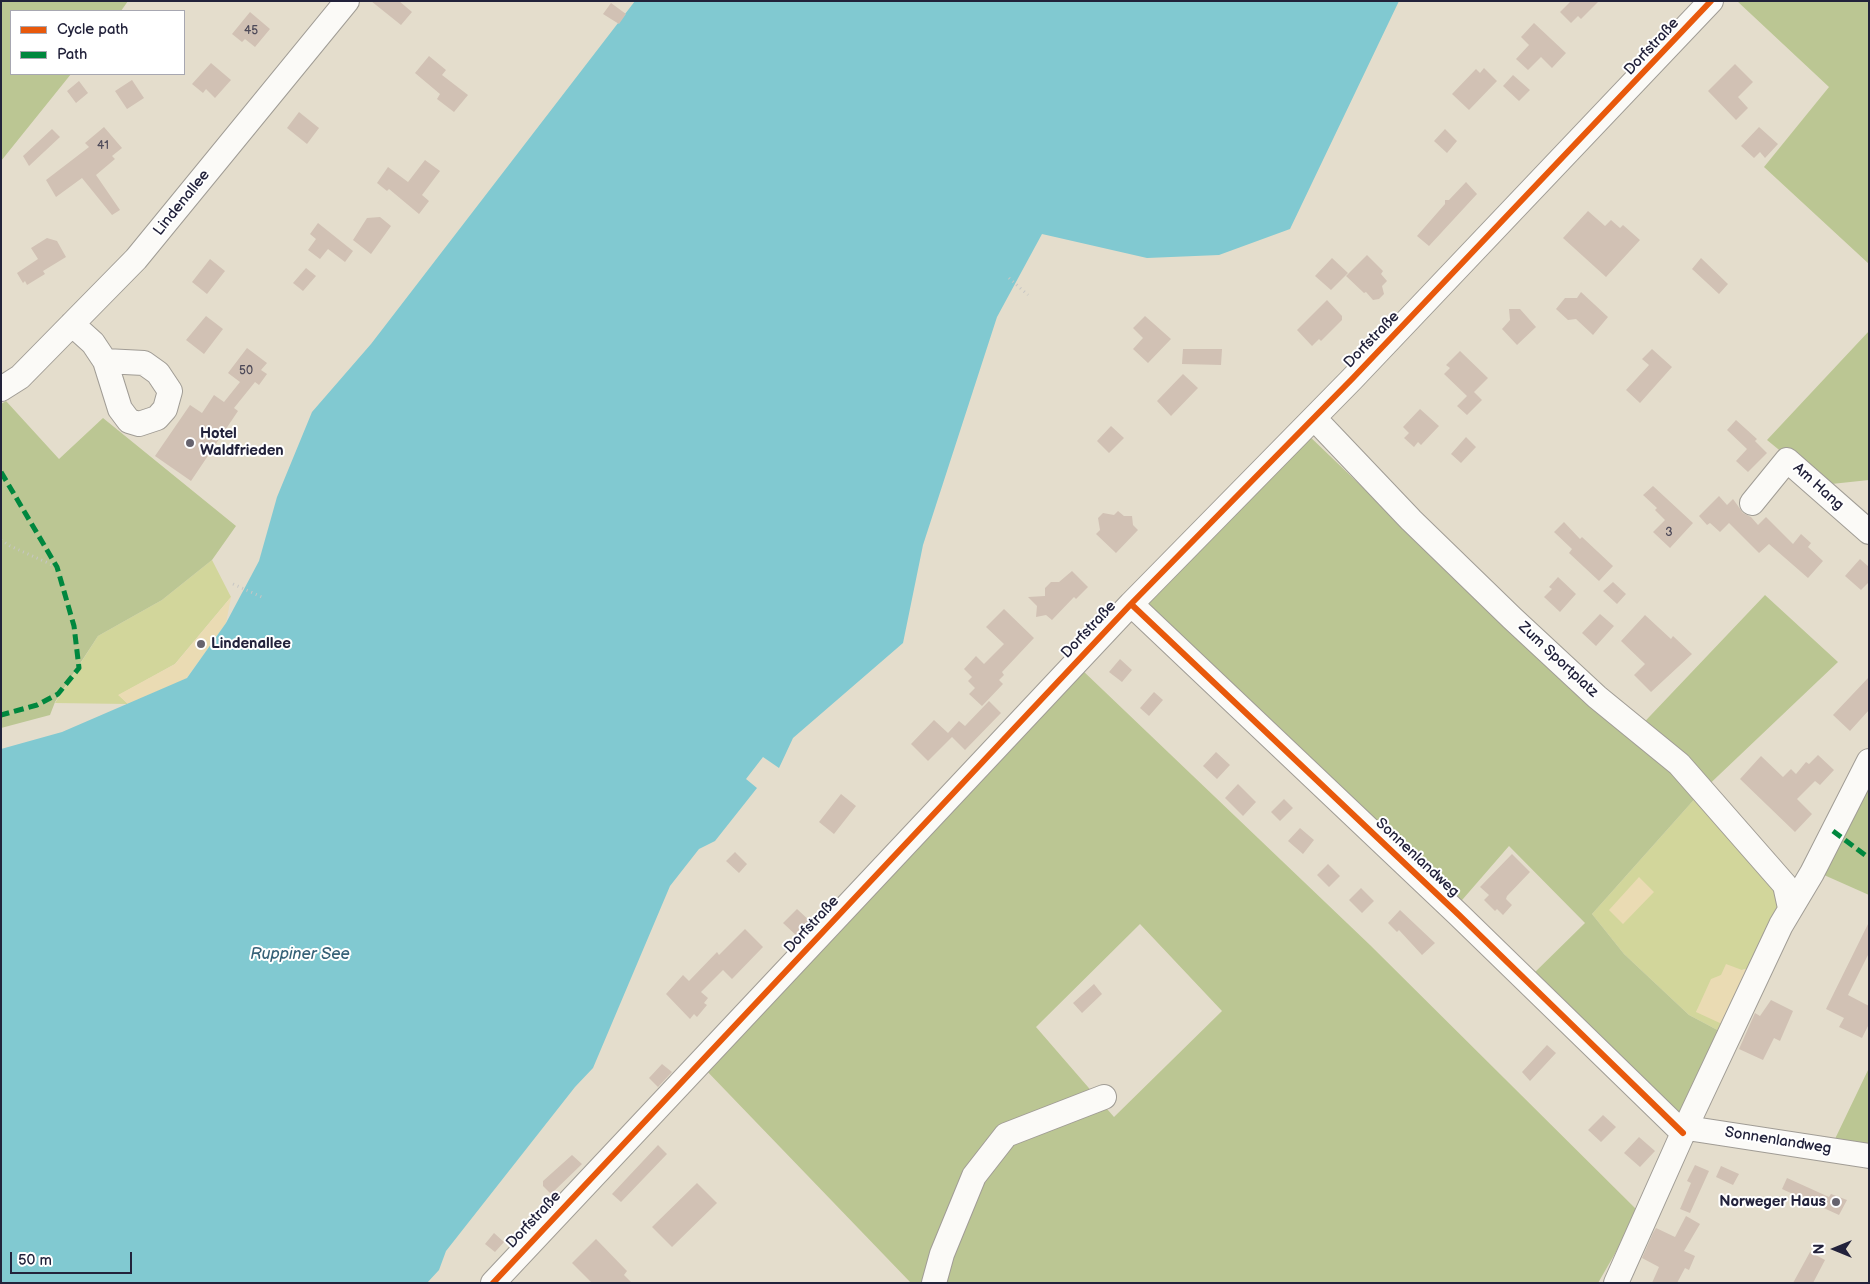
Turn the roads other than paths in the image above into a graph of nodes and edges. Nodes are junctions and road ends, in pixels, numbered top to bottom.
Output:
1 (347, 1) edge
2 (1712, 1) edge
3 (72, 324) junction
4 (105, 360) dead end
5 (1, 389) edge
6 (1314, 418) junction
7 (1752, 503) dead end
8 (1869, 532) edge
9 (1130, 604) junction
10 (1869, 761) edge
11 (1786, 916) junction
12 (1104, 1097) dead end
13 (1685, 1130) junction
14 (1869, 1156) edge
15 (493, 1283) edge
16 (934, 1283) edge
17 (1616, 1283) edge

1 - 3 street, Lindenallee
2 - 6 street, Dorfstraße
3 - 4 street
3 - 5 street, Lindenallee
6 - 9 street, Dorfstraße
6 - 11 street, Zum Sportplatz
7 - 8 street, Am Hang
9 - 13 street, Sonnenlandweg
9 - 15 street, Dorfstraße
10 - 11 street
11 - 13 street
12 - 16 street
13 - 14 street, Sonnenlandweg
13 - 17 street

